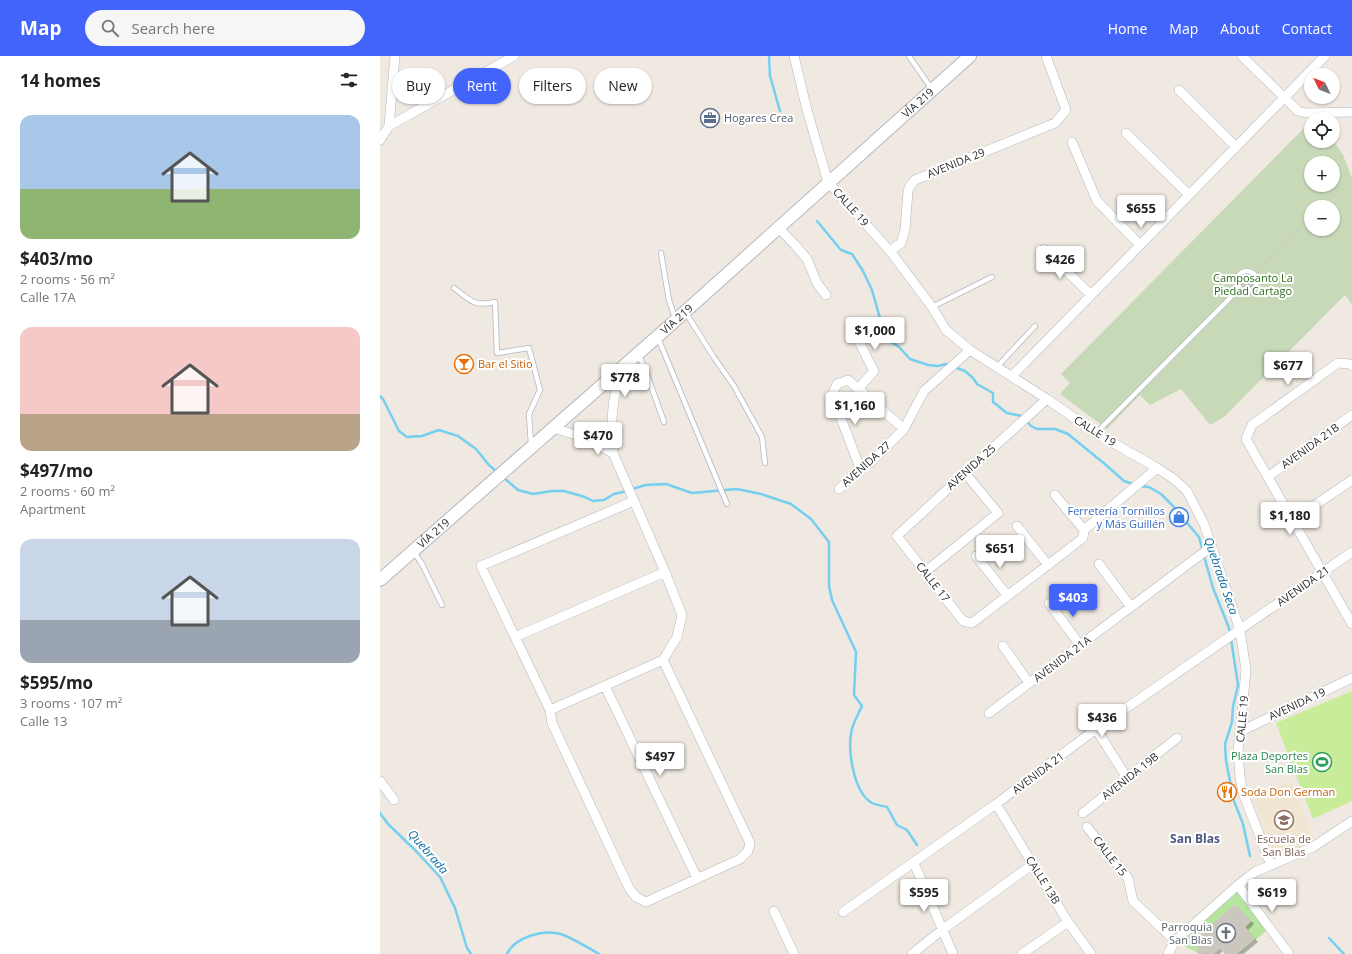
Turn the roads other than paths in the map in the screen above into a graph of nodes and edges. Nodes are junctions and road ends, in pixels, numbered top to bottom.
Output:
1 (395, 56) edge
2 (514, 56) edge
3 (794, 56) edge
4 (909, 56) edge
5 (970, 56) edge
6 (1046, 56) edge
7 (1242, 56) edge
8 (1325, 56) edge
9 (932, 90) junction
10 (1180, 90) dead end
11 (1285, 98) junction
12 (1352, 112) edge
13 (389, 126) junction
14 (1126, 133) dead end
15 (380, 140) edge
16 (1072, 142) dead end
17 (1236, 147) junction
18 (828, 182) junction
19 (1189, 195) junction
20 (778, 227) junction
21 (1140, 245) junction
22 (1044, 249) dead end
23 (890, 251) junction
24 (661, 253) dead end
25 (992, 276) dead end
26 (454, 288) dead end
27 (1240, 288) junction
28 (826, 295) dead end
29 (1091, 295) junction
30 (932, 307) junction
31 (685, 311) junction
32 (676, 320) junction
33 (1035, 326) dead end
34 (658, 336) junction
35 (858, 340) dead end
36 (970, 350) junction
37 (638, 353) junction
38 (1351, 365) edge
39 (622, 367) junction
40 (997, 367) junction
41 (1012, 376) junction
42 (858, 389) junction
43 (1048, 399) junction
44 (1352, 415) edge
45 (664, 422) dead end
46 (553, 428) junction
47 (904, 429) junction
48 (1096, 433) junction
49 (531, 446) junction
50 (613, 453) junction
51 (765, 463) dead end
52 (860, 468) junction
53 (1157, 468) junction
54 (965, 473) junction
55 (1269, 476) junction
56 (1352, 480) edge
57 (839, 488) dead end
58 (1055, 495) dead end
59 (634, 501) junction
60 (727, 504) dead end
61 (1293, 520) junction
62 (1017, 526) dead end
63 (1084, 530) junction
64 (896, 536) joint
65 (1211, 547) junction
66 (413, 551) junction
67 (1352, 552) edge
68 (976, 556) dead end
69 (1048, 564) junction
70 (1099, 564) dead end
71 (665, 572) junction
72 (925, 572) junction
73 (1323, 572) junction
74 (380, 580) edge
75 (1007, 595) junction
76 (1049, 603) dead end
77 (442, 605) dead end
78 (1131, 607) junction
79 (1351, 620) edge
80 (1240, 630) junction
81 (515, 637) junction
82 (1080, 645) junction
83 (1003, 646) dead end
84 (663, 660) junction
85 (1352, 678) edge
86 (1029, 683) junction
87 (605, 686) junction
88 (550, 710) junction
89 (989, 713) dead end
90 (1096, 729) junction
91 (1241, 731) junction
92 (1177, 738) dead end
93 (1127, 778) junction
94 (380, 781) edge
95 (394, 800) dead end
96 (996, 804) junction
97 (1082, 813) dead end
98 (1352, 821) edge
99 (1087, 827) dead end
100 (914, 863) junction
101 (1033, 864) junction
102 (1271, 866) junction
103 (697, 878) junction
104 (1238, 885) junction
105 (774, 911) dead end
106 (843, 912) dead end
107 (1068, 922) junction
108 (942, 930) junction
109 (1175, 941) junction
110 (794, 954) edge
111 (912, 954) edge
112 (953, 954) edge
113 (1022, 954) edge
114 (1091, 954) edge
115 (1168, 954) edge
116 (1289, 954) edge

1 - 13 street
2 - 13 street
3 - 18 street, CALLE 19
4 - 9 lane
5 - 9 main road, VÍA 219
6 - 23 street, AVENIDA 29
7 - 11 street
8 - 11 street
9 - 18 main road, VÍA 219
10 - 17 street
11 - 12 street
11 - 17 street
13 - 15 street
14 - 19 street
16 - 21 street
17 - 19 street
18 - 20 main road, VÍA 219
18 - 23 street, CALLE 19
19 - 21 street
20 - 28 street
20 - 31 main road, VÍA 219
21 - 29 street
22 - 29 street
23 - 30 street, CALLE 19
24 - 32 lane
25 - 30 lane
26 - 49 lane
27 - 27 lane
27 - 48 lane
29 - 41 street
30 - 36 street, CALLE 19
31 - 32 main road, VÍA 219
31 - 51 lane
32 - 34 main road, VÍA 219
33 - 40 lane
34 - 37 main road, VÍA 219
34 - 60 lane
35 - 42 street
36 - 40 street, CALLE 19
36 - 47 street, AVENIDA 27
37 - 39 main road, VÍA 219
37 - 45 lane
38 - 55 street
39 - 46 main road, VÍA 219
39 - 50 street
40 - 41 street, CALLE 19
41 - 43 street, CALLE 19
42 - 47 street
42 - 52 street
43 - 48 street, CALLE 19
43 - 54 street, AVENIDA 25
44 - 55 street, AVENIDA 21B
46 - 49 main road, VÍA 219
46 - 50 street
47 - 52 street, AVENIDA 27
48 - 53 street, CALLE 19
49 - 66 main road, VÍA 219
50 - 59 street
52 - 57 street, AVENIDA 27
53 - 63 street
53 - 65 street, CALLE 19
54 - 64 street, AVENIDA 25
54 - 72 street
55 - 61 street
56 - 61 street
58 - 63 street
59 - 71 street
59 - 81 street
61 - 73 street
62 - 69 street
63 - 69 street
64 - 72 street, CALLE 17
65 - 78 street, AVENIDA 21A
65 - 80 street, CALLE 19
66 - 74 main road, VÍA 219
66 - 77 lane
67 - 73 street, AVENIDA 21
68 - 75 street
69 - 75 street
70 - 78 street
71 - 81 street
71 - 84 street
72 - 75 street, CALLE 17
73 - 79 street
73 - 80 street, AVENIDA 21
76 - 82 street
78 - 82 street, AVENIDA 21A
80 - 90 street, AVENIDA 21
80 - 91 street, CALLE 19
81 - 88 street
82 - 86 street, AVENIDA 21A
83 - 86 street
84 - 87 street
84 - 103 street
85 - 91 street, AVENIDA 19
86 - 89 street, AVENIDA 21A
87 - 88 street
87 - 103 street
88 - 103 street
90 - 93 street
90 - 96 street, AVENIDA 21
91 - 102 street, CALLE 19
92 - 93 street, AVENIDA 19B
93 - 97 street, AVENIDA 19B
94 - 95 street
96 - 100 street, AVENIDA 21
96 - 101 street, CALLE 13B
98 - 102 street
99 - 109 street, CALLE 15
100 - 106 street, AVENIDA 21
100 - 108 street
101 - 107 street, CALLE 13B
101 - 108 street
102 - 104 street
104 - 109 street
104 - 116 street
105 - 110 street
107 - 113 street
107 - 114 street, CALLE 13B
108 - 111 street
108 - 112 street
109 - 115 street

